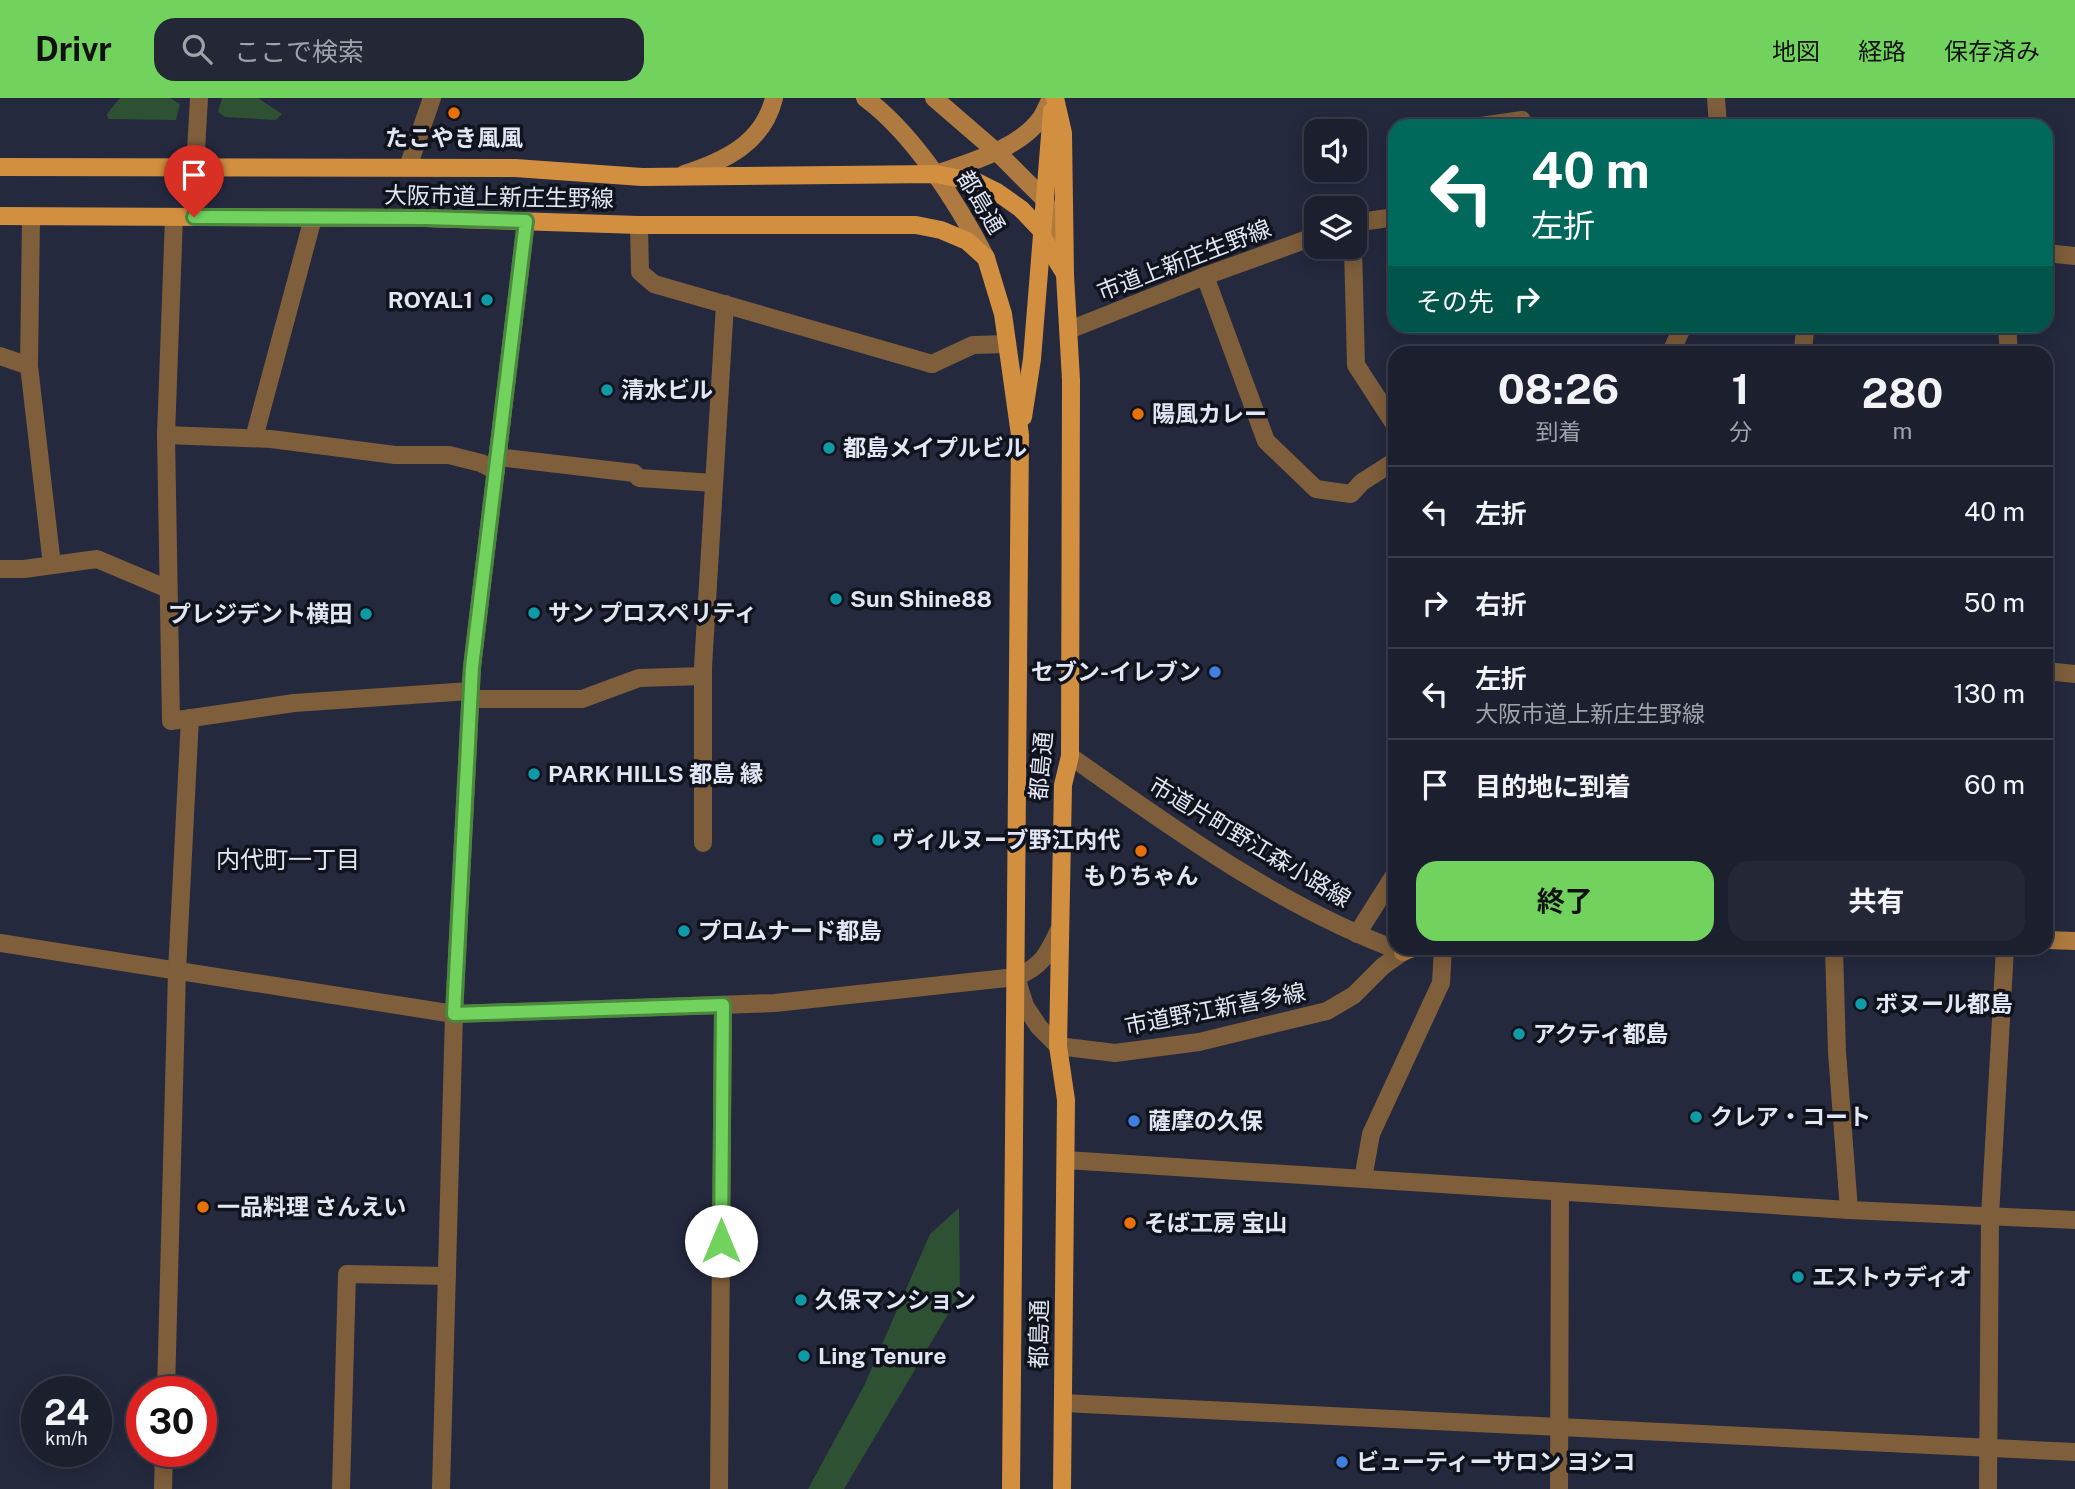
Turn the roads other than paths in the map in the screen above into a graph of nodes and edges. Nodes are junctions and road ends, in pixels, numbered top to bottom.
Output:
1 (199, 98) edge
2 (432, 98) edge
3 (775, 98) edge
4 (865, 98) edge
5 (934, 98) edge
6 (1053, 98) edge
7 (1716, 98) edge
8 (1718, 119) edge
9 (996, 151) junction
10 (0, 167) edge
11 (408, 167) junction
12 (195, 168) junction
13 (936, 174) junction
14 (678, 177) junction
15 (1045, 200) junction
16 (0, 216) edge
17 (31, 216) junction
18 (174, 217) junction
19 (313, 218) junction
20 (1388, 218) edge
21 (526, 221) junction
22 (1367, 221) edge
23 (639, 225) junction
24 (1042, 231) junction
25 (1304, 240) edge
26 (2053, 254) edge
27 (2075, 256) edge
28 (986, 258) junction
29 (1353, 259) edge
30 (1065, 275) junction
31 (1205, 276) junction
32 (725, 304) junction
33 (1069, 330) junction
34 (1007, 344) junction
35 (0, 356) edge
36 (29, 366) junction
37 (1388, 414) edge
38 (166, 435) junction
39 (1020, 435) junction
40 (254, 438) junction
41 (496, 464) junction
42 (1388, 465) edge
43 (714, 483) junction
44 (52, 565) junction
45 (0, 569) edge
46 (168, 589) junction
47 (2053, 672) edge
48 (2075, 674) edge
49 (703, 676) junction
50 (470, 695) junction
51 (190, 718) junction
52 (1070, 756) junction
53 (704, 843) dead end
54 (1388, 885) edge
55 (1060, 928) junction
56 (1357, 934) junction
57 (2053, 940) edge
58 (2075, 941) edge
59 (0, 943) edge
60 (1388, 944) edge
61 (1400, 955) edge
62 (1443, 955) edge
63 (1834, 955) edge
64 (2005, 955) edge
65 (177, 971) junction
66 (1016, 977) junction
67 (723, 1005) junction
68 (454, 1014) junction
69 (1058, 1045) junction
70 (1066, 1160) junction
71 (1363, 1179) junction
72 (1560, 1192) junction
73 (1849, 1210) junction
74 (1990, 1216) junction
75 (2075, 1220) edge
76 (447, 1276) junction
77 (166, 1376) edge
78 (1063, 1403) junction
79 (1560, 1427) junction
80 (1987, 1448) junction
81 (2075, 1452) edge
82 (164, 1467) edge
83 (163, 1489) edge
84 (341, 1489) edge
85 (441, 1489) edge
86 (719, 1489) edge
87 (1011, 1489) edge
88 (1062, 1489) edge
89 (1559, 1489) edge
90 (1988, 1489) edge

1 - 12 street
2 - 11 street
3 - 14 street
4 - 13 street, 都島通
5 - 9 street, 都島通
6 - 9 street
6 - 15 main road
6 - 30 main road
7 - 8 street
9 - 13 street
9 - 15 street, 都島通
10 - 12 main road, 大阪市道上新庄生野線
11 - 12 main road, 大阪市道上新庄生野線
11 - 14 main road, 大阪市道上新庄生野線
13 - 14 main road, 大阪市道上新庄生野線
13 - 24 main road, 大阪市道上新庄生野線
13 - 28 street, 都島通
15 - 24 main road
15 - 30 street, 都島通
16 - 17 main road, 大阪市道上新庄生野線
17 - 18 main road, 大阪市道上新庄生野線
17 - 36 street
18 - 19 main road, 大阪市道上新庄生野線
18 - 38 street
19 - 21 main road, 大阪市道上新庄生野線
19 - 40 street
20 - 22 street
21 - 23 main road, 大阪市道上新庄生野線
21 - 41 street
23 - 28 main road, 大阪市道上新庄生野線
23 - 32 street
24 - 30 main road
24 - 39 main road
25 - 31 street, 市道上新庄生野線
26 - 27 street
28 - 34 main road, 都島通
29 - 37 street
30 - 33 main road, 都島通
31 - 33 street, 市道上新庄生野線
31 - 42 street
32 - 34 street
32 - 43 street
33 - 52 main road, 都島通
34 - 39 main road, 都島通
35 - 36 street
36 - 44 street
38 - 40 street
38 - 46 street
39 - 66 main road, 都島通
40 - 41 street
41 - 43 street
41 - 50 street
43 - 49 street
44 - 45 street
44 - 46 street
46 - 51 street
47 - 48 street
49 - 50 street
49 - 53 street
50 - 51 street
50 - 68 street
51 - 65 street
52 - 55 main road, 都島通
52 - 56 street, 市道片町野江森小路線
54 - 56 street
55 - 66 street
55 - 69 main road, 都島通
56 - 60 street, 市道片町野江森小路線
57 - 58 street
59 - 65 street
61 - 69 street, 市道野江新喜多線
62 - 71 street
63 - 73 street
64 - 74 street
65 - 68 street
65 - 77 street
66 - 67 street
66 - 69 street
66 - 87 main road, 都島通
67 - 68 street
67 - 86 street
68 - 76 street
69 - 70 main road, 都島通
70 - 71 street
70 - 78 main road, 都島通
71 - 72 street
72 - 73 street
72 - 79 street
73 - 74 street
74 - 75 street
74 - 80 street
76 - 84 street
76 - 85 street
78 - 79 street
78 - 88 main road, 都島通
79 - 80 street
79 - 89 street
80 - 81 street
80 - 90 street
82 - 83 street

